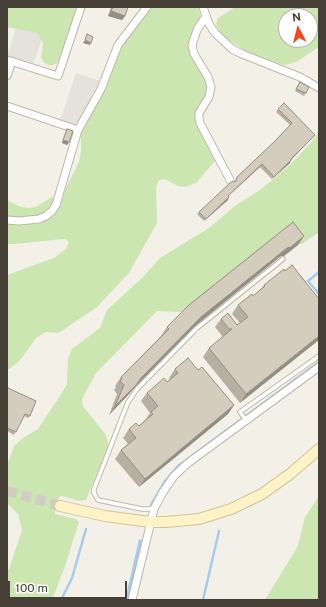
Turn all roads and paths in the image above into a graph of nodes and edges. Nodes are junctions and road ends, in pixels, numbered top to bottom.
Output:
1 (81, 7) edge
2 (147, 7) edge
3 (203, 7) edge
4 (206, 16) junction
5 (10, 60) edge
6 (7, 76) edge
7 (319, 88) edge
8 (7, 106) edge
9 (78, 130) junction
10 (230, 180) dead end
11 (7, 220) edge
12 (283, 259) edge
13 (319, 356) edge
14 (319, 367) edge
15 (245, 419) junction
16 (319, 449) edge
17 (60, 506) tunnel mouth
18 (154, 509) junction
19 (150, 522) junction
20 (132, 600) edge

1 - 5 street
2 - 9 street
3 - 4 street
4 - 7 street
4 - 10 street
5 - 6 street
8 - 9 street
9 - 11 street
12 - 18 lane
13 - 15 lane
14 - 15 street
15 - 18 street
16 - 19 street
17 - 19 street
18 - 19 street
19 - 20 street

